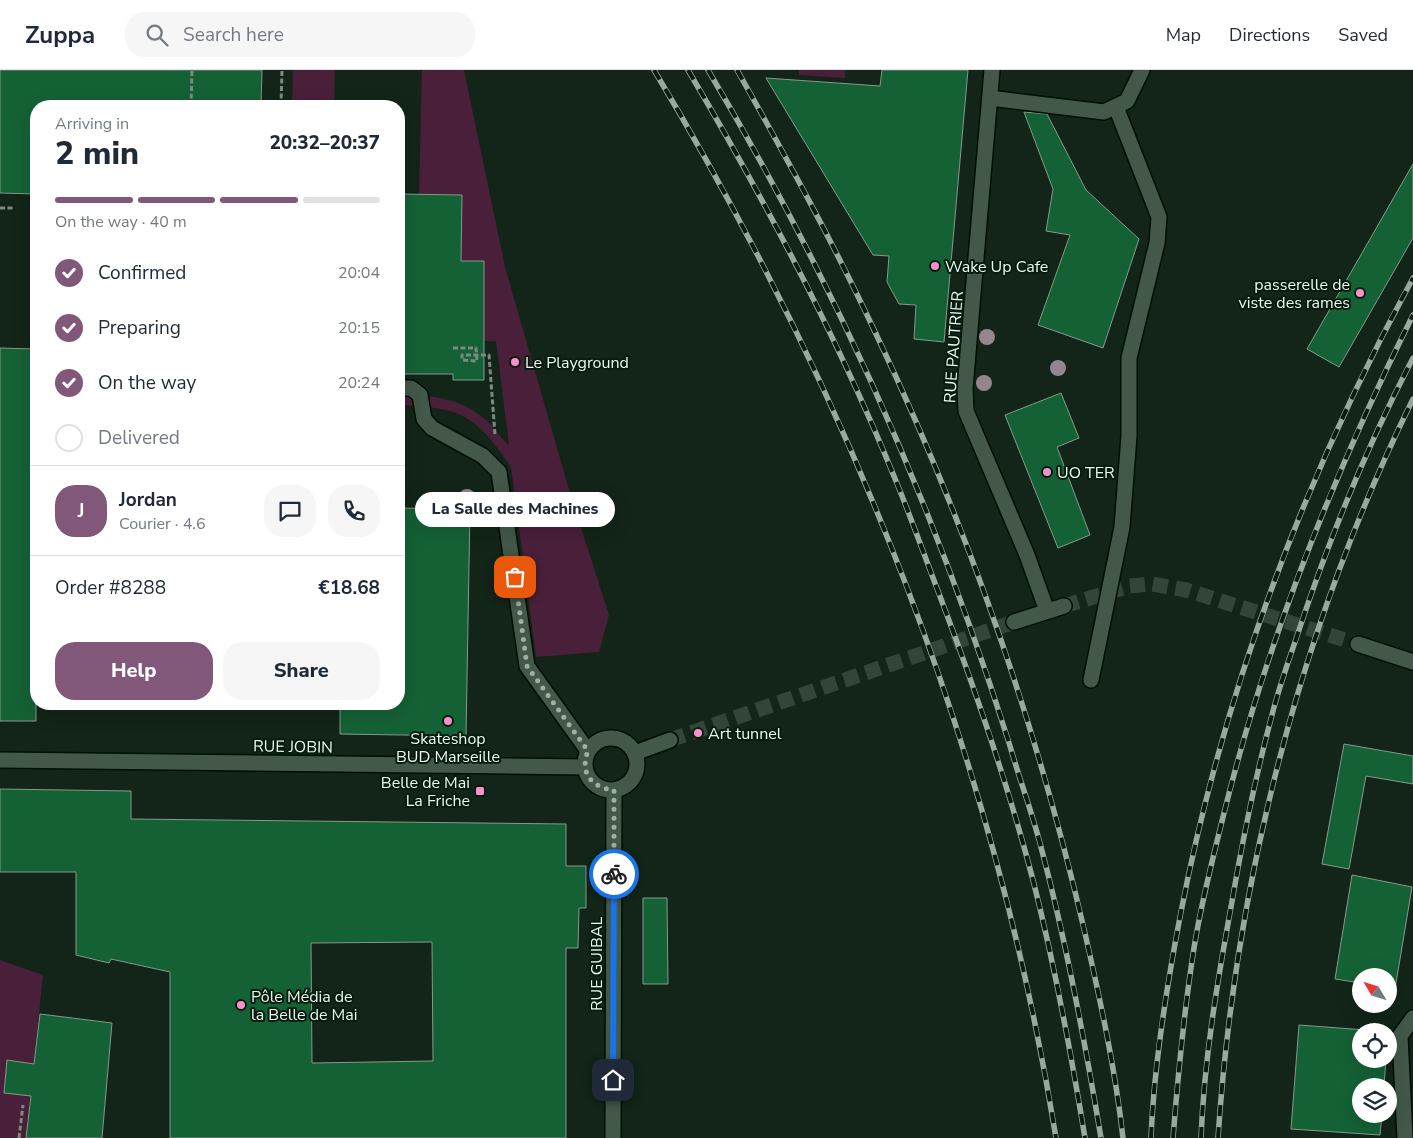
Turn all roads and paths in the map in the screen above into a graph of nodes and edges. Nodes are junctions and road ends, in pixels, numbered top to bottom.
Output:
1 (192, 70) edge
2 (282, 70) edge
3 (992, 70) edge
4 (1142, 70) edge
5 (990, 98) junction
6 (191, 100) edge
7 (281, 100) edge
8 (1116, 107) junction
9 (0, 208) edge
10 (15, 208) dead end
11 (453, 348) dead end
12 (405, 388) edge
13 (498, 472) junction
14 (1064, 606) tunnel mouth
15 (1047, 611) junction
16 (1014, 622) tunnel mouth
17 (1358, 644) tunnel mouth
18 (1413, 662) edge
19 (1091, 680) dead end
20 (670, 740) tunnel mouth
21 (588, 751) junction
22 (635, 753) junction
23 (0, 760) edge
24 (585, 767) junction
25 (614, 790) junction
26 (1413, 1018) edge
27 (23, 1105) dead end
28 (19, 1138) edge
29 (613, 1138) edge
30 (1405, 1138) edge

1 - 6 path
2 - 7 path
3 - 5 street, RUE PAUTRIER
4 - 8 street
5 - 8 street
5 - 15 street, RUE PAUTRIER
8 - 19 street
9 - 10 path
11 - 13 path
12 - 13 street
13 - 21 street
14 - 15 street
15 - 16 street
17 - 18 street
20 - 22 street
21 - 22 street
21 - 24 street
22 - 25 street
23 - 24 street, RUE JOBIN
24 - 25 street
25 - 29 street, RUE GUIBAL
26 - 30 street
27 - 28 path

